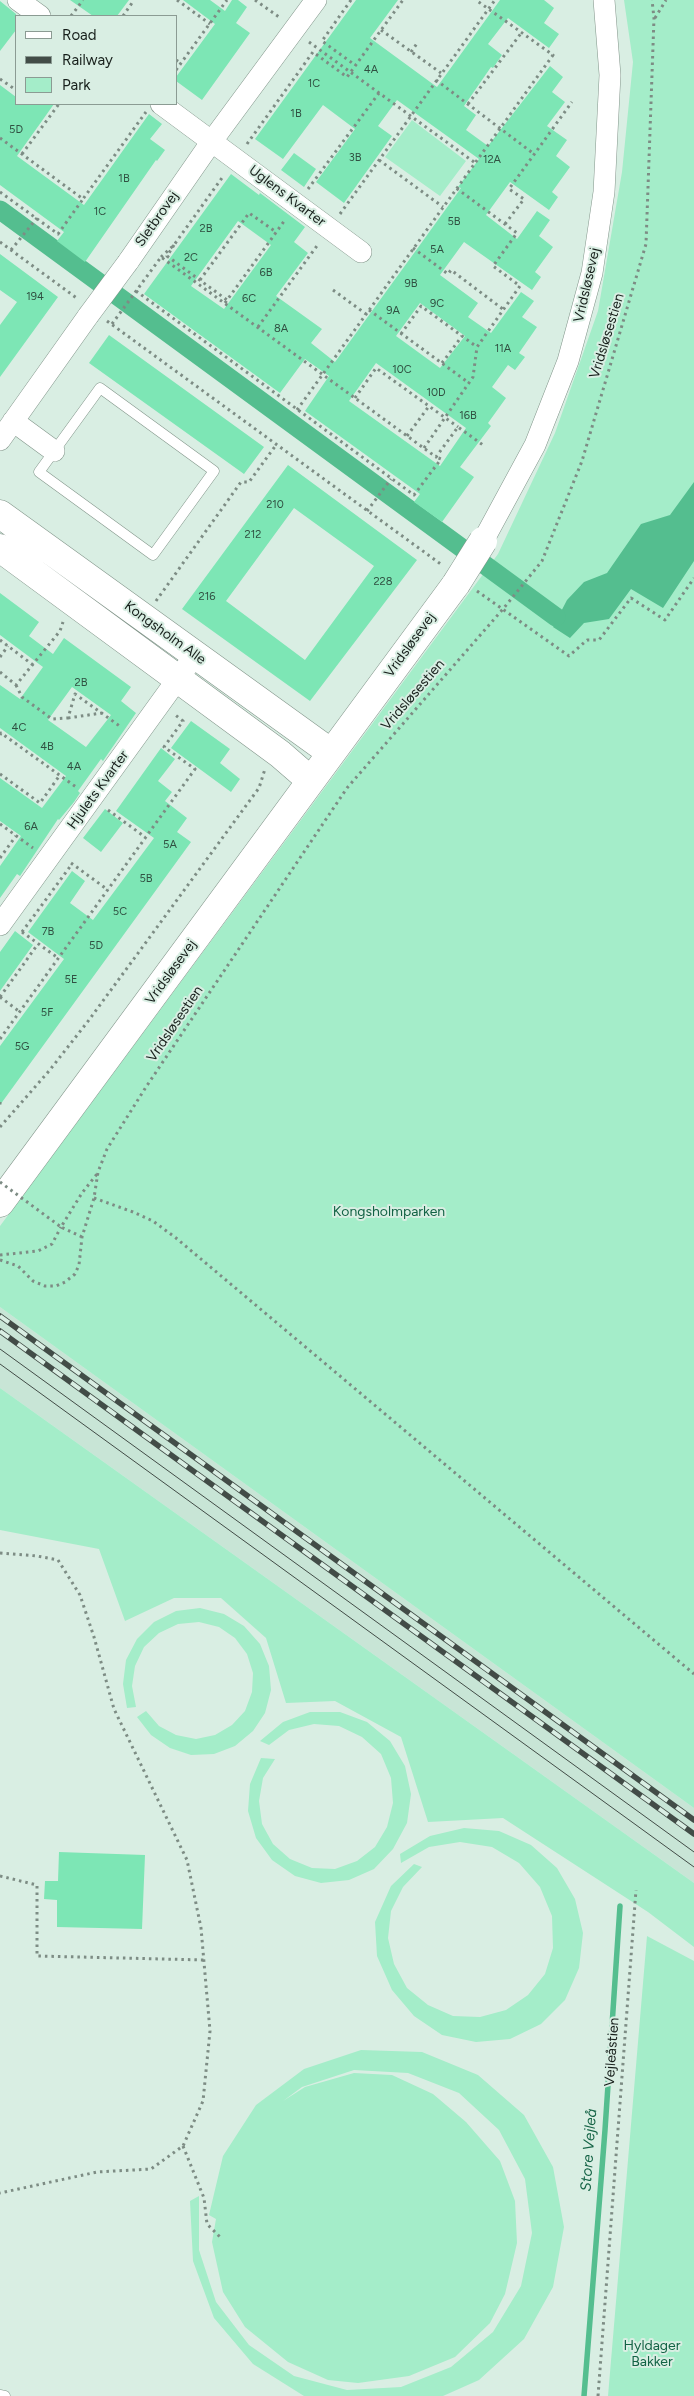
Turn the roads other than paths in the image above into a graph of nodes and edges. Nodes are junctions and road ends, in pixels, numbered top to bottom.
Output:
1 (18, 0) edge
2 (316, 0) edge
3 (604, 0) edge
4 (39, 15) edge
5 (154, 107) edge
6 (212, 141) junction
7 (361, 252) dead end
8 (14, 422) junction
9 (0, 440) edge
10 (54, 451) junction
11 (0, 514) edge
12 (483, 542) joint
13 (0, 548) edge
14 (195, 655) junction
15 (178, 678) junction
16 (330, 752) junction
17 (310, 780) junction
18 (2, 922) edge
19 (0, 1203) edge
20 (0, 2396) edge
21 (5, 2396) edge

1 - 4 street
2 - 6 street, Sletbrovej
3 - 12 street, Vridsløsevej
5 - 6 street, Uglens Kvarter
6 - 7 street, Uglens Kvarter
6 - 8 street, Sletbrovej, bridge
8 - 9 street, Sletbrovej
8 - 10 street
10 - 10 lane
11 - 14 street, Kongsholm Alle
12 - 16 street, Vridsløsevej, bridge
13 - 15 street, Kongsholm Alle
14 - 15 street, Hjulets Kvarter
14 - 16 street, Kongsholm Alle
15 - 17 street, Kongsholm Alle
15 - 18 street, Hjulets Kvarter
16 - 17 street, Vridsløsevej
17 - 19 street, Vridsløsevej
20 - 21 lane

